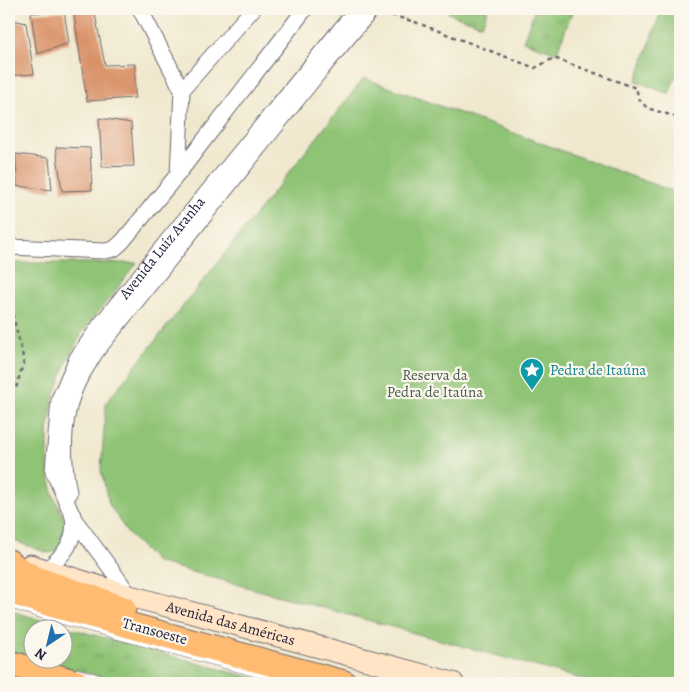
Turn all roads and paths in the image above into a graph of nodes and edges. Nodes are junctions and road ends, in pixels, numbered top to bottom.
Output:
1 (140, 9) edge
2 (253, 9) edge
3 (306, 9) edge
4 (357, 9) edge
5 (372, 9) edge
6 (182, 90) junction
7 (680, 118) edge
8 (178, 174) junction
9 (9, 246) edge
10 (9, 307) edge
11 (9, 396) edge
12 (74, 519) junction
13 (9, 558) edge
14 (9, 562) edge
15 (46, 570) junction
16 (9, 592) edge
17 (130, 596) junction
18 (9, 604) edge
19 (187, 641) junction
20 (9, 663) edge
21 (9, 675) edge
22 (65, 677) edge
23 (114, 683) edge
24 (295, 683) edge
25 (344, 683) edge
26 (453, 683) edge

1 - 6 street
2 - 6 street
3 - 8 street
4 - 12 street, Avenida Luíz Aranha
5 - 7 path
5 - 12 street, Avenida Luíz Aranha
6 - 8 street
8 - 9 street
10 - 11 path
12 - 15 street, Avenida Luíz Aranha
12 - 17 street, Avenida Luíz Aranha
13 - 15 main road, Avenida das Américas
14 - 19 highway
15 - 17 main road, Avenida das Américas
16 - 19 highway, Avenida das Américas
17 - 26 main road, Avenida das Américas
18 - 24 lane, Transoeste
19 - 25 highway, Avenida das Américas
20 - 22 highway
21 - 22 highway
22 - 23 lane

